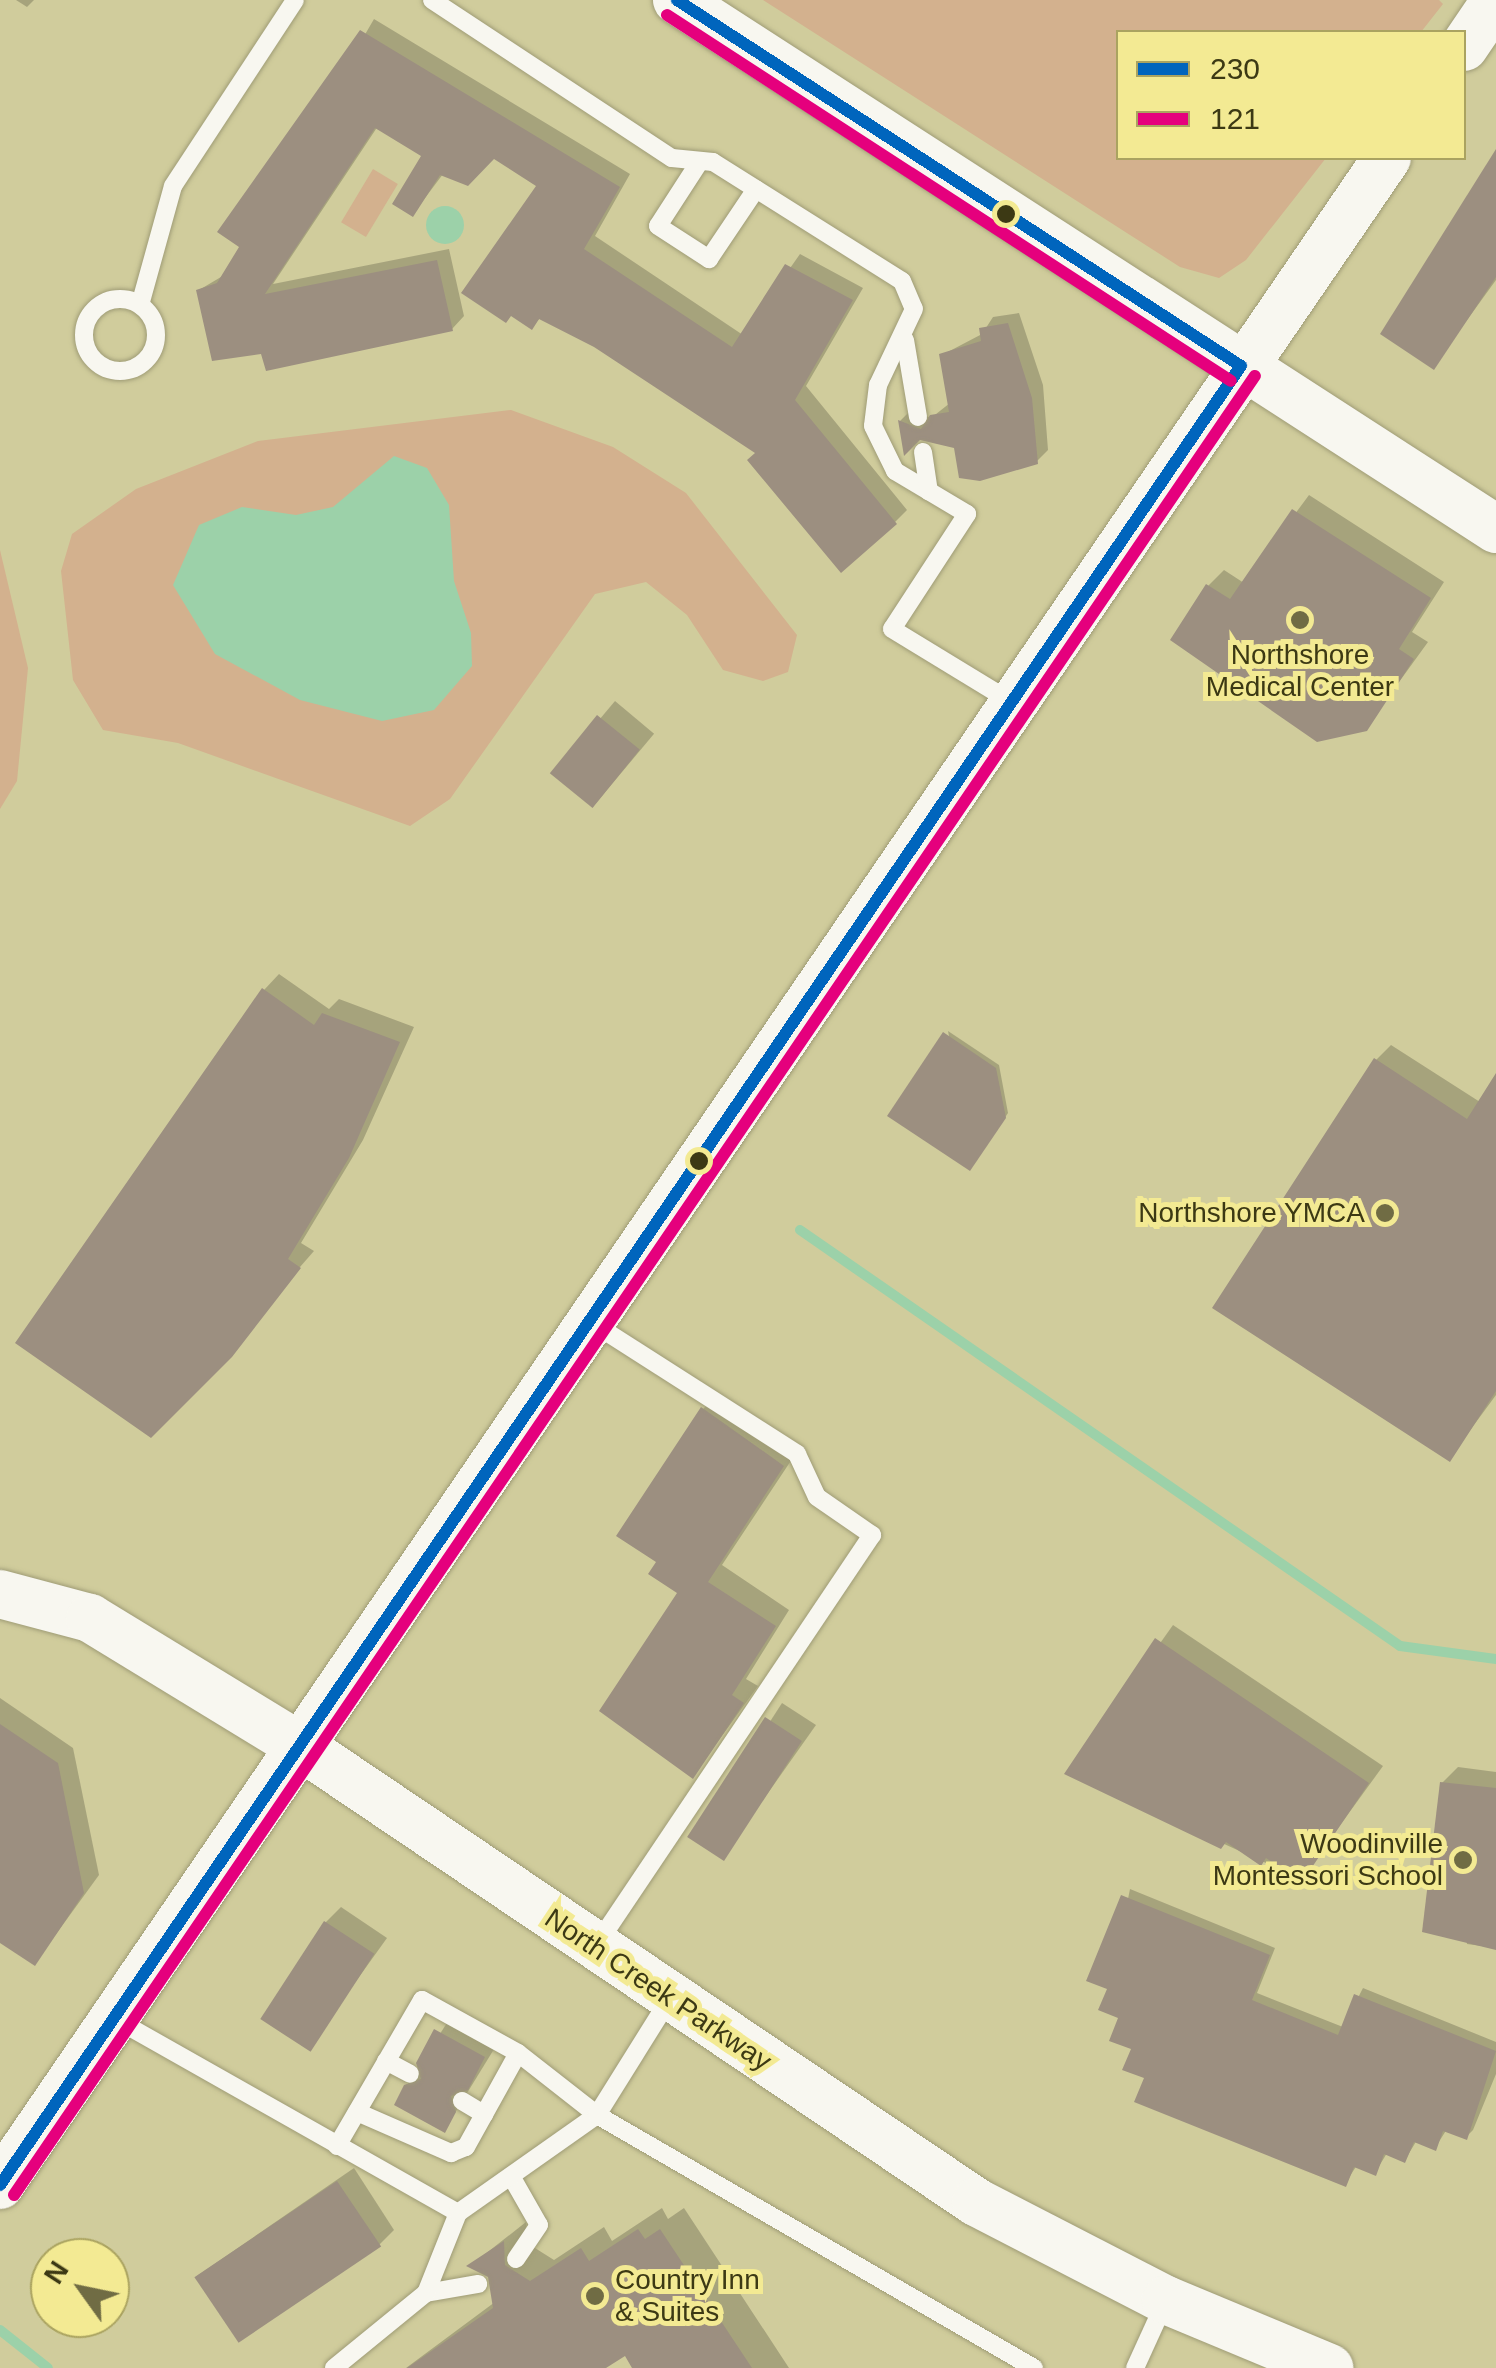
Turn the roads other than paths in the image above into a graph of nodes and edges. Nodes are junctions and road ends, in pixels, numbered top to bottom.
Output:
1 (295, 0) edge
2 (432, 0) edge
3 (676, 0) edge
4 (1496, 0) edge
5 (1466, 44) edge
6 (1386, 160) edge
7 (700, 161) junction
8 (756, 189) junction
9 (140, 304) junction
10 (905, 340) junction
11 (1242, 366) junction
12 (918, 417) dead end
13 (923, 452) dead end
14 (929, 492) junction
15 (1496, 529) edge
16 (1013, 703) junction
17 (589, 1321) junction
18 (0, 1594) edge
19 (303, 1748) junction
20 (595, 1946) junction
21 (670, 1998) junction
22 (112, 2018) junction
23 (518, 2053) junction
24 (386, 2061) junction
25 (410, 2074) dead end
26 (462, 2101) dead end
27 (356, 2112) junction
28 (484, 2114) junction
29 (597, 2115) junction
30 (337, 2146) junction
31 (511, 2176) junction
32 (0, 2185) edge
33 (458, 2212) junction
34 (516, 2259) dead end
35 (478, 2284) dead end
36 (426, 2294) junction
37 (1166, 2300) junction
38 (334, 2368) edge
39 (1034, 2368) edge
40 (1135, 2368) edge
41 (1329, 2368) edge

1 - 9 lane
2 - 7 lane
3 - 11 main road
4 - 5 main road
6 - 11 main road
7 - 8 lane
7 - 8 lane
8 - 10 lane
9 - 9 lane
10 - 12 lane
10 - 14 lane
11 - 15 main road
11 - 16 main road
13 - 14 lane
14 - 16 lane
16 - 17 main road
17 - 19 main road
17 - 20 lane
18 - 19 main road, North Creek Parkway
19 - 20 main road, North Creek Parkway
19 - 22 main road
20 - 21 main road, North Creek Parkway
21 - 29 lane
21 - 37 main road, North Creek Parkway
22 - 30 lane
22 - 32 main road
23 - 24 lane
23 - 28 lane
23 - 29 lane
24 - 25 lane
24 - 27 lane
26 - 28 lane
27 - 28 lane
27 - 30 lane
29 - 31 lane
29 - 39 lane
30 - 33 lane
31 - 33 lane
31 - 34 lane
33 - 36 lane
35 - 36 lane
36 - 38 lane
37 - 40 lane
37 - 41 main road, North Creek Parkway

